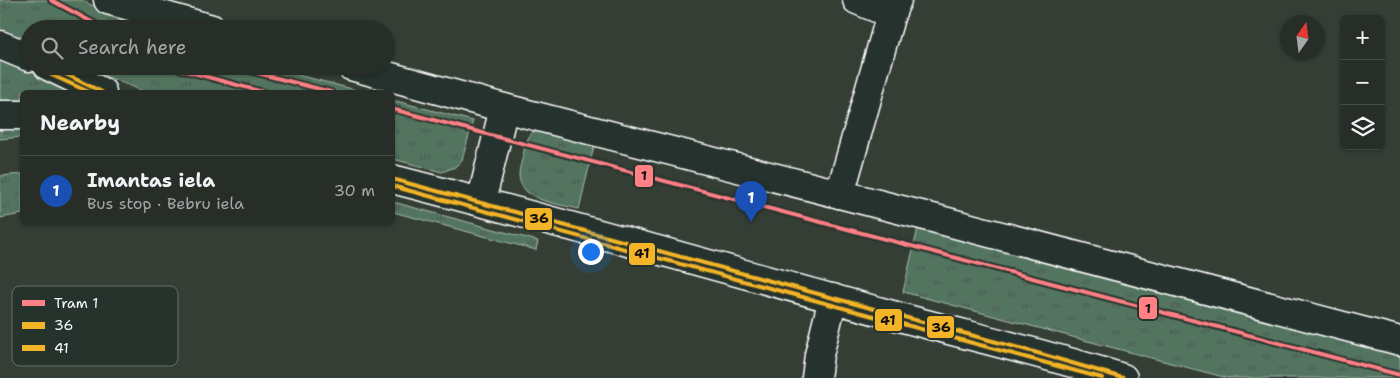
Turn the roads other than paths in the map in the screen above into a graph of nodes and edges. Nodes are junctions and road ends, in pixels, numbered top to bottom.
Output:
1 (108, 0) edge
2 (857, 0) edge
3 (894, 7) edge
4 (180, 20) edge
5 (0, 45) edge
6 (20, 53) edge
7 (67, 75) edge
8 (384, 75) edge
9 (98, 90) edge
10 (504, 108) junction
11 (20, 114) edge
12 (0, 115) edge
13 (395, 180) edge
14 (840, 194) junction
15 (481, 202) junction
16 (833, 298) junction
17 (1400, 341) edge
18 (816, 378) edge
19 (1123, 378) edge

1 - 4 street
2 - 3 street
3 - 14 street
5 - 6 street
7 - 9 street
8 - 10 street
10 - 14 street
10 - 15 street
11 - 12 street
13 - 15 street
14 - 17 street
15 - 16 street
16 - 18 street
16 - 19 street

